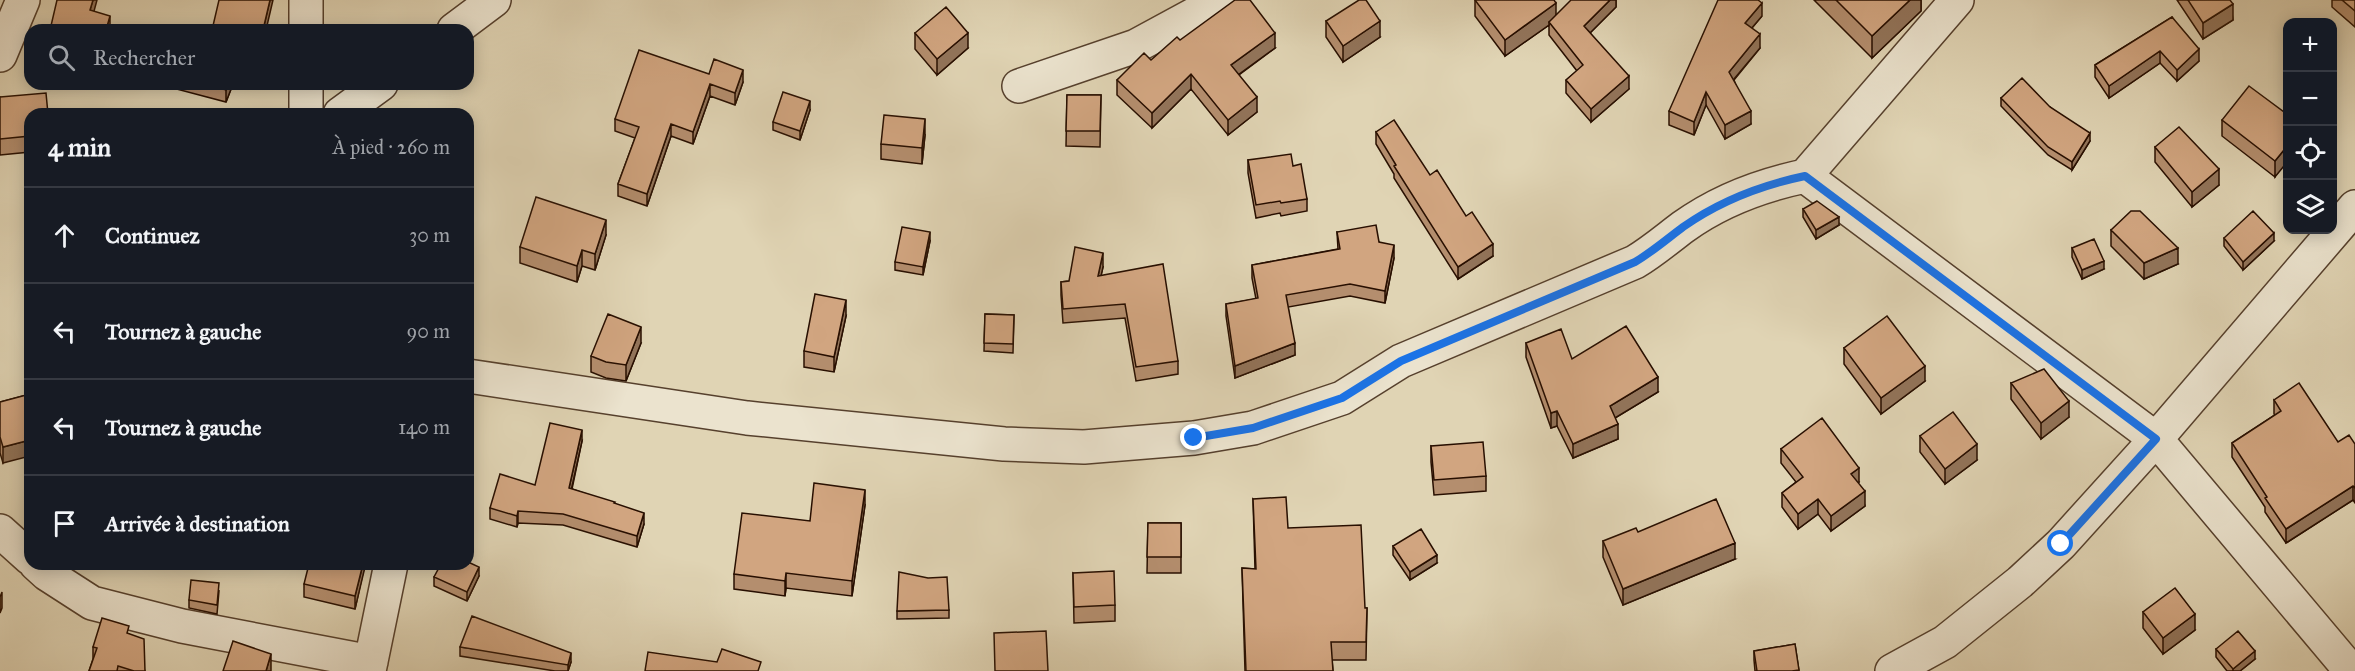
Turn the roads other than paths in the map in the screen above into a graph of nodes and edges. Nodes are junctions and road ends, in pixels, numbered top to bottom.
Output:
1 (23, 0) edge
2 (306, 0) edge
3 (494, 0) edge
4 (1221, 0) edge
5 (1957, 0) edge
6 (306, 24) edge
7 (462, 24) edge
8 (0, 55) edge
9 (1019, 86) dead end
10 (306, 90) edge
11 (373, 90) edge
12 (306, 108) edge
13 (348, 108) edge
14 (1805, 176) junction
15 (2355, 207) edge
16 (474, 377) edge
17 (2156, 439) junction
18 (0, 531) edge
19 (24, 553) edge
20 (43, 570) edge
21 (390, 570) edge
22 (370, 667) edge
23 (1892, 671) edge
24 (2351, 671) edge

1 - 8 street
2 - 6 street
3 - 7 street
4 - 9 street
5 - 14 street
10 - 12 street
11 - 13 street
14 - 16 street
14 - 17 street
15 - 17 street
17 - 23 street
17 - 24 street
18 - 19 street
20 - 22 street
21 - 22 street

